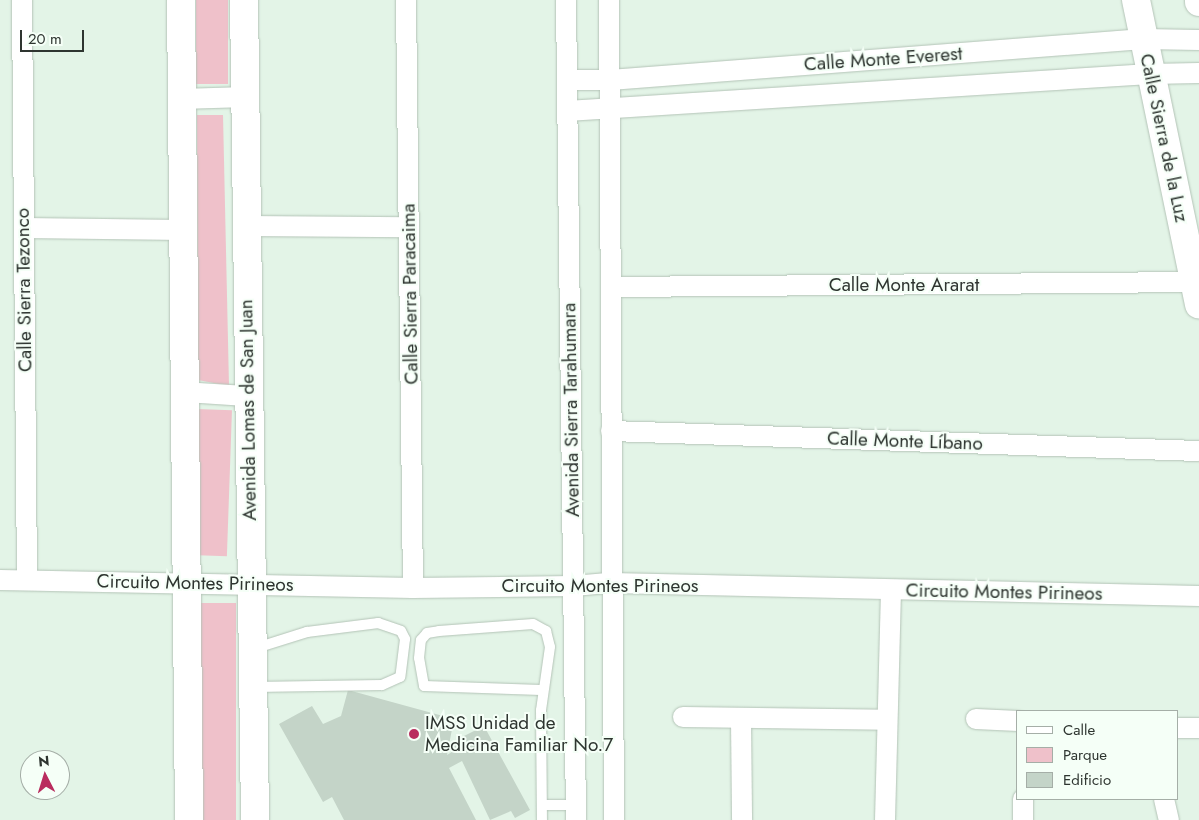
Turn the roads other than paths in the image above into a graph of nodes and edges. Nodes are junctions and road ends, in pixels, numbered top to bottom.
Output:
1 (22, 0) edge
2 (181, 0) edge
3 (244, 0) edge
4 (406, 0) edge
5 (566, 0) edge
6 (610, 0) edge
7 (1136, 0) edge
8 (1153, 39) junction
9 (1196, 40) edge
10 (893, 58) junction
11 (1156, 73) junction
12 (1199, 73) edge
13 (567, 80) junction
14 (610, 80) junction
15 (896, 91) junction
16 (245, 98) junction
17 (182, 99) junction
18 (611, 110) junction
19 (567, 111) junction
20 (246, 226) junction
21 (409, 226) junction
22 (24, 228) junction
23 (183, 230) junction
24 (613, 287) junction
25 (1197, 294) edge
26 (184, 392) junction
27 (248, 396) junction
28 (611, 431) junction
29 (1199, 451) edge
30 (0, 580) edge
31 (27, 580) junction
32 (188, 581) junction
33 (250, 583) junction
34 (610, 583) junction
35 (574, 586) junction
36 (413, 588) junction
37 (891, 590) junction
38 (1199, 596) edge
39 (252, 649) junction
40 (254, 687) junction
41 (542, 690) junction
42 (682, 717) dead end
43 (741, 719) junction
44 (976, 719) dead end
45 (886, 720) junction
46 (1016, 721) edge
47 (1179, 728) edge
48 (1199, 728) edge
49 (1023, 800) edge
50 (1164, 800) edge
51 (542, 805) junction
52 (576, 812) edge
53 (190, 820) edge
54 (255, 820) edge
55 (542, 820) edge
56 (614, 820) edge
57 (742, 820) edge
58 (885, 820) edge
59 (1023, 820) edge
60 (1169, 820) edge

1 - 22 street, Calle Sierra Tezonco
2 - 17 street
3 - 16 street, Avenida Lomas de San Juan
4 - 21 street, Calle Sierra Paracaima
5 - 13 street, Avenida Sierra Tarahumara
6 - 14 street, Avenida Sierra Tarahumara
7 - 8 street, Calle Sierra de la Luz
8 - 9 street, Calle Monte Everest
8 - 10 street, Calle Monte Everest
8 - 11 street, Calle Sierra de la Luz
10 - 14 street, Calle Monte Everest
10 - 15 street
11 - 12 street, Calle Monte Everest
11 - 15 street, Calle Monte Everest
11 - 25 street, Calle Sierra de la Luz
13 - 14 street, Calle Monte Everest
13 - 19 street, Avenida Sierra Tarahumara
14 - 18 street, Avenida Sierra Tarahumara
15 - 18 street, Calle Monte Everest
16 - 17 street
16 - 20 street, Avenida Lomas de San Juan
17 - 23 street
18 - 19 street, Calle Monte Everest
18 - 24 street, Avenida Sierra Tarahumara
19 - 35 street, Avenida Sierra Tarahumara
20 - 21 street
20 - 27 street, Avenida Lomas de San Juan
21 - 36 street, Calle Sierra Paracaima
22 - 23 street
22 - 31 street, Calle Sierra Tezonco
23 - 26 street
24 - 25 street, Calle Monte Ararat
24 - 28 street, Avenida Sierra Tarahumara
26 - 27 street
26 - 32 street
27 - 33 street, Avenida Lomas de San Juan
28 - 29 street, Calle Monte Líbano
28 - 34 street, Avenida Sierra Tarahumara
30 - 31 street, Circuito Montes Pirineos
31 - 32 street, Circuito Montes Pirineos
32 - 33 street, Circuito Montes Pirineos
32 - 53 street
33 - 36 street, Circuito Montes Pirineos
33 - 39 street, Avenida Lomas de San Juan
34 - 35 street, Circuito Montes Pirineos
34 - 37 street, Circuito Montes Pirineos
34 - 56 street, Avenida Sierra Tarahumara
35 - 36 street, Circuito Montes Pirineos
35 - 52 street, Avenida Sierra Tarahumara
37 - 38 street, Circuito Montes Pirineos
37 - 45 street
39 - 40 street, Avenida Lomas de San Juan
39 - 40 lane
40 - 54 street, Avenida Lomas de San Juan
41 - 41 lane
41 - 51 lane
42 - 43 street
43 - 45 street
43 - 57 street
44 - 46 street
45 - 58 street
47 - 48 street
49 - 59 street
50 - 60 street
51 - 52 lane
51 - 55 lane

